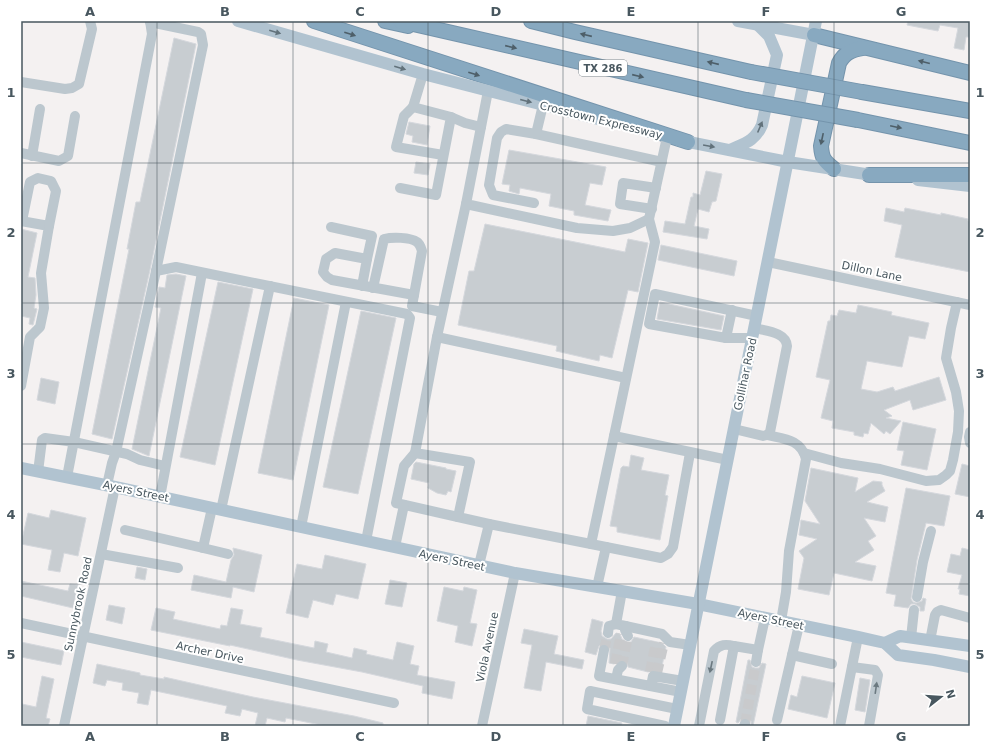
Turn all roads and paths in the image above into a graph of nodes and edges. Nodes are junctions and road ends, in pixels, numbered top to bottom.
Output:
1 (90, 21) edge
2 (150, 21) edge
3 (238, 21) edge
4 (314, 21) edge
5 (385, 21) edge
6 (400, 21) edge
7 (531, 21) edge
8 (738, 21) edge
9 (758, 25) junction
10 (815, 28) edge
11 (460, 36) junction
12 (864, 48) junction
13 (970, 73) edge
14 (424, 74) junction
15 (21, 82) edge
16 (488, 91) junction
17 (543, 105) junction
18 (413, 107) junction
19 (40, 109) dead end
20 (970, 111) edge
21 (75, 116) dead end
22 (451, 117) junction
23 (481, 126) junction
24 (536, 134) junction
25 (667, 137) junction
26 (478, 139) junction
27 (688, 142) junction
28 (970, 142) edge
29 (497, 143) junction
30 (730, 150) junction
31 (21, 154) edge
32 (443, 155) junction
33 (32, 156) junction
34 (662, 162) junction
35 (788, 162) junction
36 (834, 169) junction
37 (869, 175) junction
38 (970, 175) edge
39 (970, 186) edge
40 (400, 188) dead end
41 (656, 188) junction
42 (534, 203) dead end
43 (466, 204) junction
44 (650, 214) junction
45 (22, 221) edge
46 (49, 226) junction
47 (331, 227) dead end
48 (372, 236) junction
49 (384, 239) junction
50 (367, 260) junction
51 (768, 262) junction
52 (156, 271) junction
53 (202, 273) junction
54 (270, 286) junction
55 (362, 286) junction
56 (373, 288) junction
57 (414, 295) junction
58 (346, 302) junction
59 (957, 302) junction
60 (970, 305) edge
61 (732, 310) junction
62 (442, 312) junction
63 (757, 316) junction
64 (754, 333) junction
65 (437, 337) junction
66 (726, 338) junction
67 (626, 378) junction
68 (21, 386) edge
69 (734, 429) junction
70 (970, 432) edge
71 (766, 435) junction
72 (614, 436) junction
73 (74, 442) junction
74 (970, 443) edge
75 (116, 452) junction
76 (415, 452) junction
77 (690, 453) junction
78 (804, 453) junction
79 (728, 460) junction
80 (165, 466) junction
81 (21, 468) edge
82 (38, 472) junction
83 (67, 477) junction
84 (111, 486) junction
85 (160, 496) junction
86 (404, 505) junction
87 (216, 509) junction
88 (458, 517) junction
89 (489, 524) junction
90 (301, 527) junction
91 (125, 530) dead end
92 (931, 531) dead end
93 (366, 541) junction
94 (591, 544) junction
95 (395, 547) junction
96 (606, 547) junction
97 (203, 548) junction
98 (101, 554) junction
99 (228, 554) dead end
100 (479, 565) junction
101 (178, 568) dead end
102 (515, 573) junction
103 (597, 587) junction
104 (622, 591) junction
105 (917, 597) dead end
106 (698, 604) junction
107 (914, 610) dead end
108 (765, 618) junction
109 (970, 618) edge
110 (781, 621) junction
111 (21, 623) edge
112 (616, 624) junction
113 (799, 625) junction
114 (608, 633) tunnel mouth
115 (83, 637) junction
116 (858, 637) junction
117 (911, 638) junction
118 (930, 641) junction
119 (885, 643) junction
120 (970, 644) edge
121 (690, 645) junction
122 (734, 646) junction
123 (604, 650) tunnel mouth
124 (758, 650) junction
125 (792, 655) junction
126 (934, 660) junction
127 (756, 662) tunnel mouth
128 (970, 663) edge
129 (832, 664) dead end
130 (852, 666) junction
131 (970, 667) edge
132 (651, 686) junction
133 (682, 686) junction
134 (394, 703) dead end
135 (677, 709) junction
136 (720, 720) dead end
137 (777, 720) dead end
138 (64, 726) edge
139 (482, 726) edge
140 (665, 726) edge
141 (674, 726) edge
142 (699, 726) edge
143 (840, 726) edge
144 (869, 726) edge

1 - 15 street
2 - 52 street, Sunnybrook Road
2 - 73 street
3 -> 14 main road, Crosstown Expressway
4 -> 27 highway
5 - 11 highway
6 - 11 highway, TX 286
20 -> 7 highway, TX 286, bridge
8 - 9 main road
9 - 10 main road
30 -> 9 main road
10 - 12 highway
10 - 35 main road, Gollihar Road
11 -> 28 highway, TX 286, bridge
13 -> 12 highway
12 -> 36 highway
14 - 16 main road, Crosstown Expressway
14 - 18 street
16 -> 17 main road, Crosstown Expressway
16 - 23 street
17 - 24 street
17 - 25 main road, Crosstown Expressway
18 - 22 street
18 - 32 street
19 - 33 street
21 - 33 street
22 - 23 street
22 - 32 street
23 - 26 street
24 - 29 street
24 - 34 street
25 - 27 main road, Crosstown Expressway
25 - 34 street
26 - 29 street
26 - 43 street
27 -> 30 main road, Crosstown Expressway
29 - 42 street
30 - 35 main road, Crosstown Expressway
31 - 33 street
32 - 40 street
34 - 41 street
35 - 36 main road, Crosstown Expressway
35 - 51 main road, Gollihar Road
36 - 37 main road, Crosstown Expressway
37 - 38 highway
37 - 39 main road, Crosstown Expressway
41 - 44 street
41 - 44 street
43 - 44 street
43 - 62 street
44 - 67 street
45 - 46 street
45 - 46 street
46 - 68 street
47 - 48 street
48 - 49 street
48 - 50 street
49 - 56 street
49 - 57 street
50 - 55 street
50 - 55 street
51 - 59 street, Dillon Lane
51 - 63 main road, Gollihar Road
52 - 53 street
52 - 75 street, Sunnybrook Road
53 - 54 street
53 - 80 street
54 - 58 street
54 - 87 street
55 - 56 street
56 - 57 street
57 - 62 street
58 - 90 street
58 - 93 street
59 - 60 street, Dillon Lane
59 - 78 street
61 - 63 street
61 - 66 street
61 - 66 street
62 - 65 street
63 - 64 main road, Gollihar Road
64 - 66 street
64 - 69 main road, Gollihar Road
64 - 71 street
65 - 67 street
65 - 76 street
67 - 72 street
69 - 71 street
69 - 79 main road, Gollihar Road
70 - 74 street
71 - 78 street
72 - 77 street
72 - 94 street
73 - 75 street
73 - 82 street
73 - 83 street
75 - 80 street
75 - 84 street, Sunnybrook Road
76 - 86 street
76 - 88 street
77 - 79 street
77 - 96 street
78 - 110 street
79 - 106 main road, Gollihar Road
80 - 85 street
81 - 82 main road, Ayers Street
82 - 83 main road, Ayers Street
83 - 84 main road, Ayers Street
84 - 85 main road, Ayers Street
84 - 98 street, Sunnybrook Road
85 - 87 main road, Ayers Street
86 - 88 street
86 - 95 street
87 - 90 main road, Ayers Street
87 - 97 street
88 - 89 street
89 - 94 street
89 - 100 street
90 - 93 main road, Ayers Street
91 - 97 street
92 - 105 street
93 - 95 main road, Ayers Street
94 - 96 street
95 - 100 main road, Ayers Street
96 - 103 street
97 - 99 street
98 - 101 street
98 - 115 street, Sunnybrook Road
100 - 102 main road, Ayers Street
102 - 103 main road, Ayers Street
102 - 139 street, Viola Avenue
103 - 104 main road, Ayers Street
104 - 106 main road, Ayers Street
104 - 112 street
106 - 108 main road, Ayers Street
106 - 121 main road, Gollihar Road
107 - 117 street
108 - 110 main road, Ayers Street
108 - 124 street
109 - 118 street
110 - 113 main road, Ayers Street
111 - 115 street, Archer Drive
112 - 114 street
112 - 121 street
113 - 116 main road, Ayers Street
113 - 125 street
115 - 134 street, Archer Drive
115 - 138 street, Sunnybrook Road
116 - 119 main road, Ayers Street
116 - 130 street
117 - 118 main road
117 - 119 main road
118 - 120 main road
119 - 126 main road, Ayers Street
121 - 133 main road, Gollihar Road
122 - 124 street
122 - 136 street
122 -> 142 street
123 - 132 street
124 - 127 street
125 - 129 street
125 - 137 street
126 - 128 main road
126 - 131 main road, Ayers Street
130 - 143 street
144 -> 130 street
132 - 133 street
132 - 133 street
133 - 135 main road, Gollihar Road
135 - 140 street
135 - 141 main road, Gollihar Road

